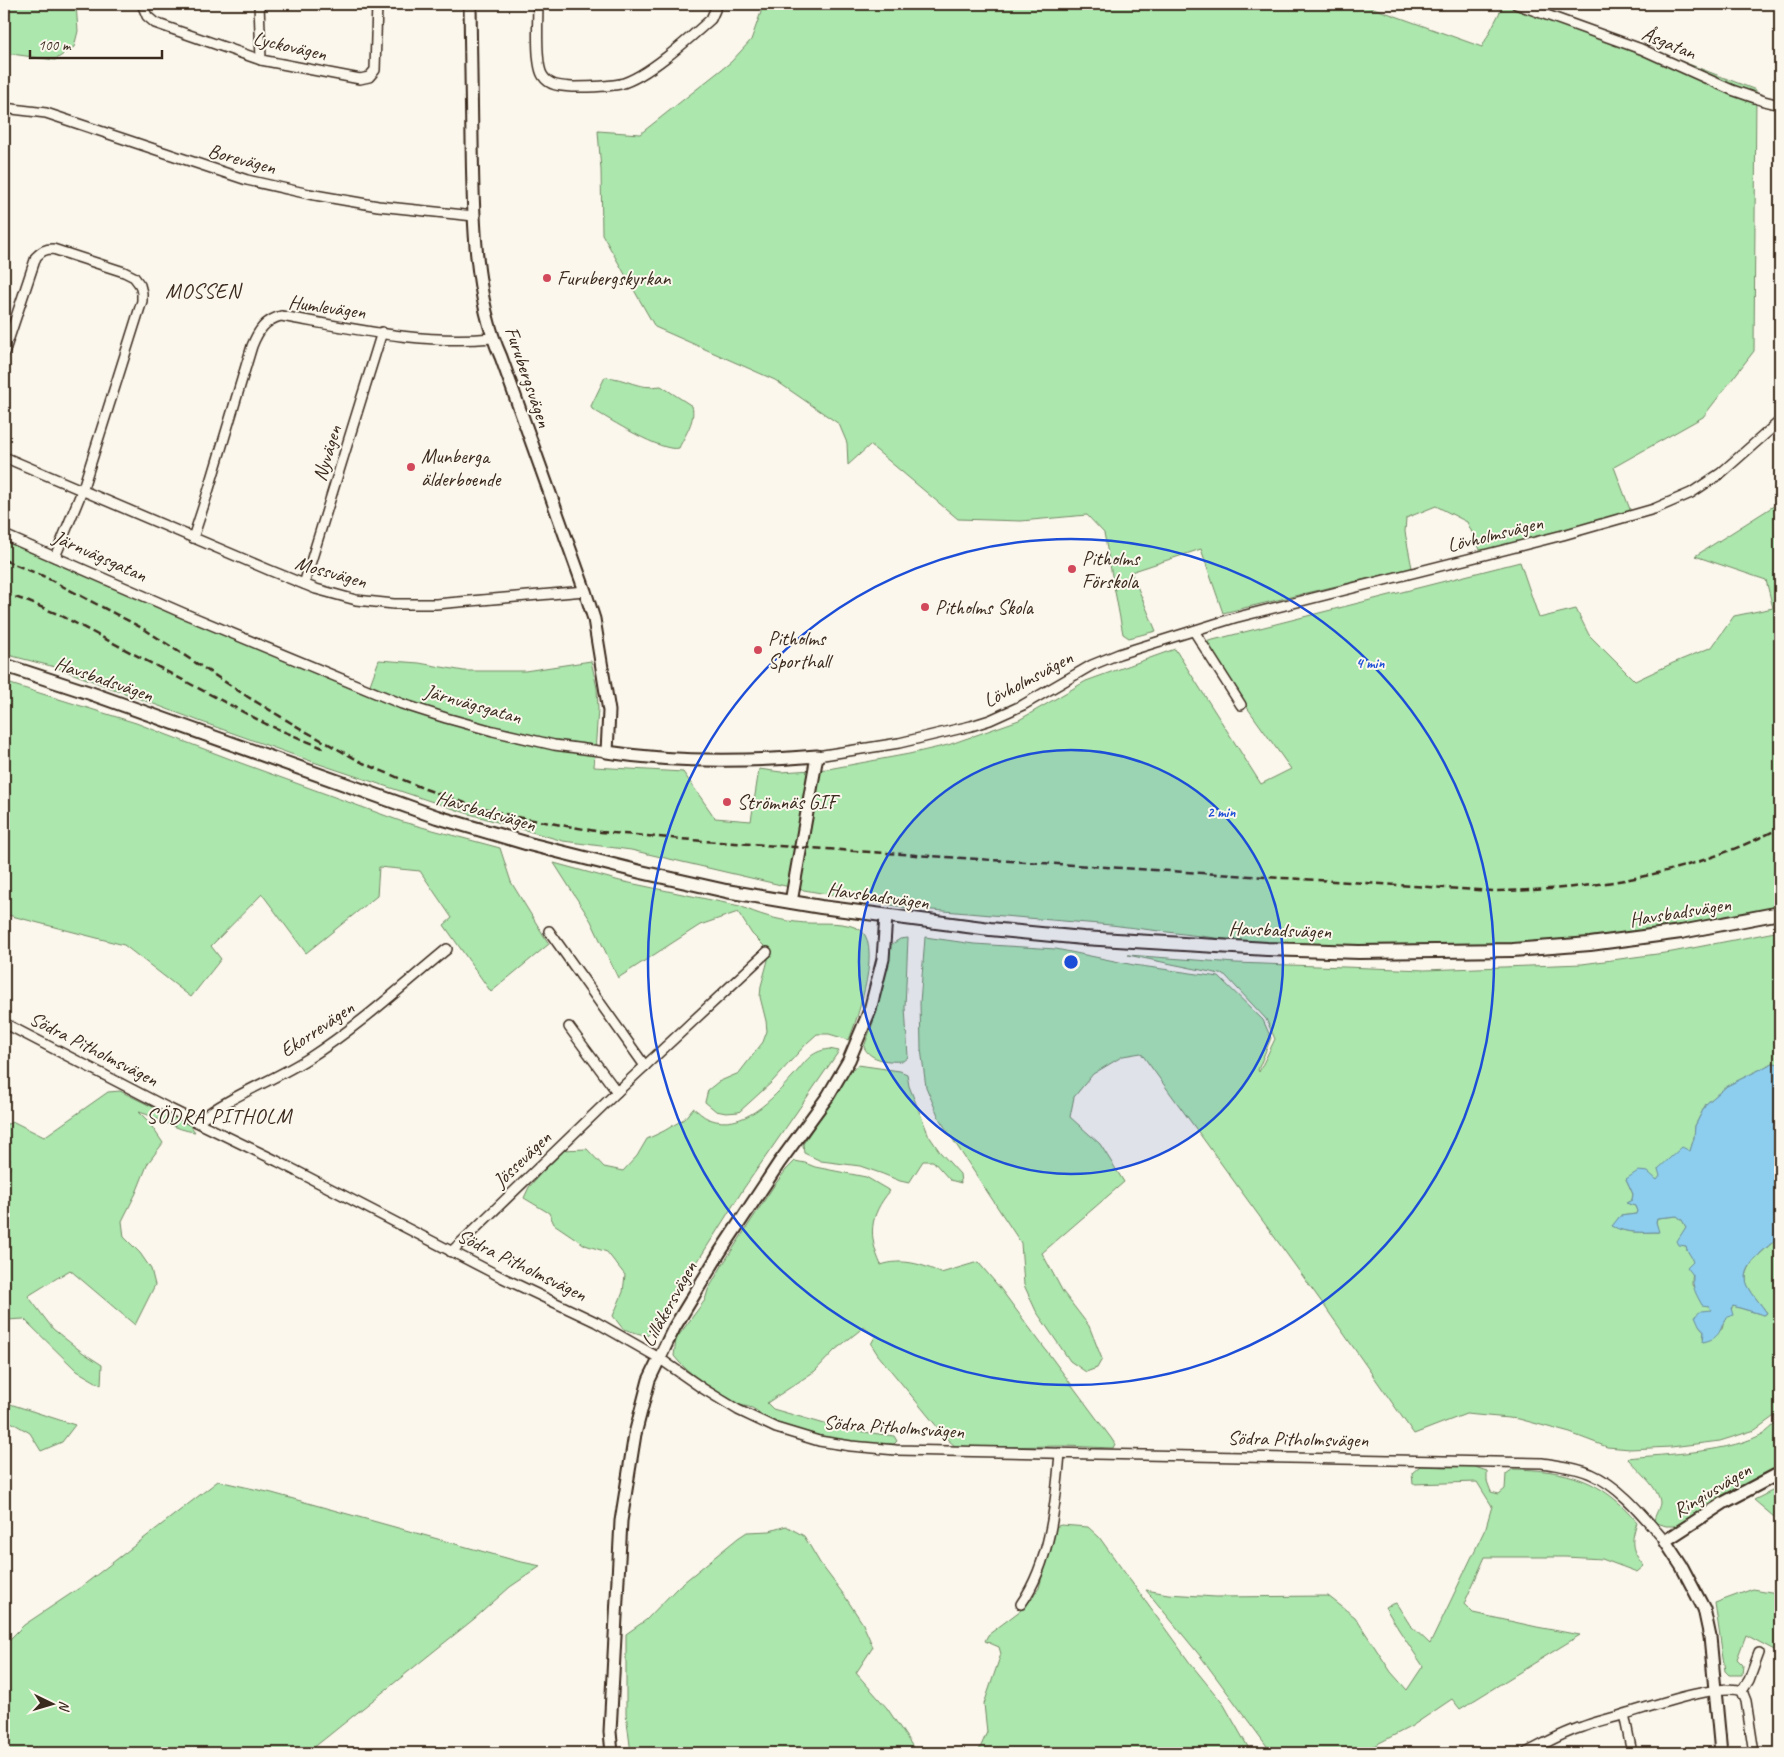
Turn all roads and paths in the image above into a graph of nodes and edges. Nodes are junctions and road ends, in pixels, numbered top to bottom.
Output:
1 (142, 4) edge
2 (259, 4) edge
3 (377, 4) edge
4 (470, 4) edge
5 (538, 4) edge
6 (715, 4) edge
7 (1516, 4) edge
8 (261, 60) junction
9 (1780, 105) edge
10 (6, 108) edge
11 (4, 120) edge
12 (474, 216) junction
13 (382, 332) junction
14 (492, 338) junction
15 (4, 353) edge
16 (1780, 421) edge
17 (4, 457) edge
18 (82, 492) junction
19 (4, 535) edge
20 (193, 538) junction
21 (55, 557) junction
22 (304, 584) junction
23 (585, 591) junction
24 (1194, 631) junction
25 (4, 665) edge
26 (1241, 706) dead end
27 (608, 752) junction
28 (817, 756) junction
29 (791, 902) junction
30 (1780, 913) edge
31 (886, 916) junction
32 (549, 930) dead end
33 (446, 949) dead end
34 (767, 952) dead end
35 (4, 1023) edge
36 (569, 1027) dead end
37 (645, 1066) junction
38 (617, 1092) junction
39 (197, 1122) junction
40 (451, 1252) junction
41 (659, 1358) junction
42 (1060, 1453) junction
43 (1780, 1473) edge
44 (1665, 1541) junction
45 (1021, 1604) dead end
46 (1758, 1653) dead end
47 (1715, 1691) junction
48 (1742, 1691) junction
49 (1624, 1714) junction
50 (612, 1753) edge
51 (1526, 1753) edge
52 (1632, 1753) edge
53 (1721, 1753) edge
54 (1754, 1753) edge

1 - 8 street, Lyckovägen
2 - 8 street
3 - 8 street, Lyckovägen
4 - 12 street, Furubergsvägen
5 - 6 street
7 - 9 street, Åsgatan
10 - 11 street, Borevägen
10 - 12 street, Borevägen
12 - 14 street, Furubergsvägen
13 - 14 street, Humlevägen
13 - 20 street, Humlevägen
13 - 22 street, Nyvägen
14 - 23 street, Furubergsvägen
15 - 18 street
16 - 24 street, Lövholmsvägen
17 - 18 street, Mossvägen
18 - 20 street, Mossvägen
18 - 21 street
19 - 21 street, Järnvägsgatan
20 - 22 street, Mossvägen
21 - 27 street, Järnvägsgatan
22 - 23 street, Mossvägen
23 - 27 street, Furubergsvägen
24 - 26 street
24 - 28 street, Lövholmsvägen
25 - 29 main road, Havsbadsvägen
27 - 28 street, Järnvägsgatan
28 - 29 street
29 - 31 main road, Havsbadsvägen
30 - 31 main road, Havsbadsvägen
31 - 41 street, Lillåkersvägen
32 - 37 street
33 - 39 street, Ekorrevägen
34 - 37 street, Jössevägen
35 - 39 street, Södra Pitholmsvägen
36 - 38 street
37 - 38 street, Jössevägen
38 - 40 street, Jössevägen
39 - 40 street, Södra Pitholmsvägen
40 - 41 street, Södra Pitholmsvägen
41 - 42 street, Södra Pitholmsvägen
41 - 50 street, Lillåkersvägen
42 - 44 street, Södra Pitholmsvägen
42 - 45 street
43 - 44 street, Ringiusvägen
44 - 47 street, Södra Pitholmsvägen
46 - 48 street
47 - 48 street
47 - 49 street
47 - 53 street, Södra Pitholmsvägen
48 - 54 street
49 - 51 street
49 - 52 street

